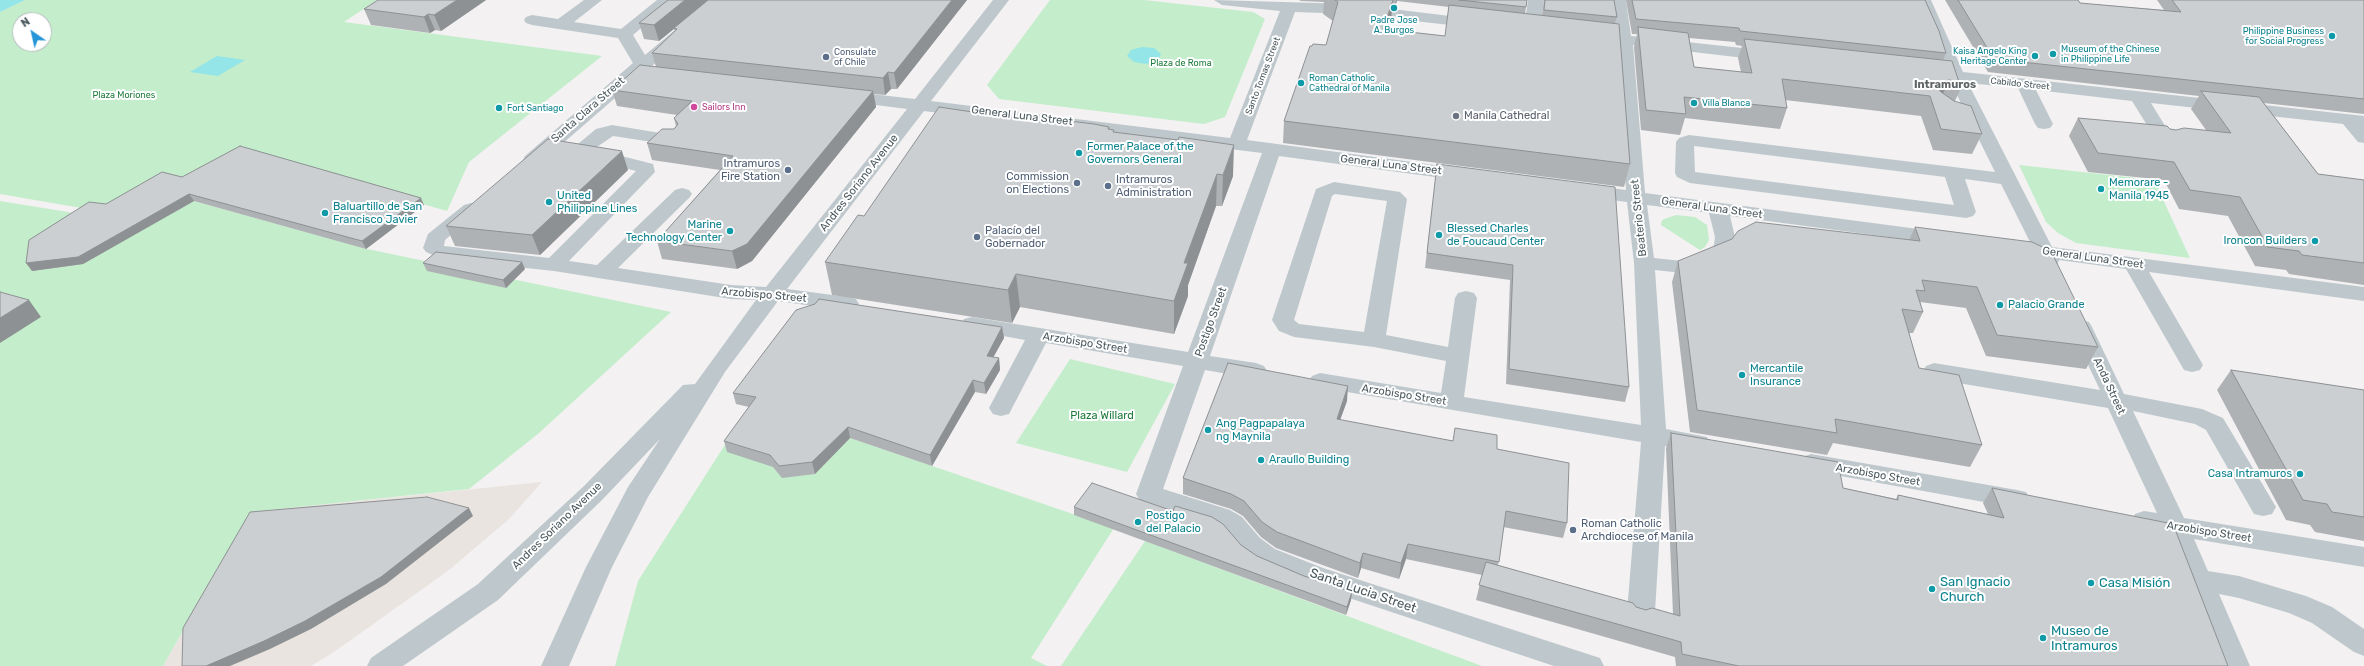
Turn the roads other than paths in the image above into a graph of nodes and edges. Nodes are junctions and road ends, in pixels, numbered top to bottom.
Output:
1 (594, 0) edge
2 (666, 0) edge
3 (720, 0) edge
4 (1001, 0) edge
5 (1222, 0) edge
6 (1536, 0) edge
7 (1618, 0) edge
8 (1923, 0) edge
9 (1323, 4) edge
10 (1289, 7) junction
11 (532, 20) dead end
12 (561, 24) junction
13 (1494, 25) edge
14 (1531, 29) edge
15 (624, 34) junction
16 (1579, 35) edge
17 (1624, 40) junction
18 (1783, 57) edge
19 (642, 71) junction
20 (1909, 72) edge
21 (1957, 77) junction
22 (2025, 84) junction
23 (1946, 93) edge
24 (1965, 93) junction
25 (827, 94) edge
26 (2138, 96) junction
27 (920, 104) junction
28 (1958, 117) edge
29 (2356, 120) edge
30 (1979, 121) junction
31 (2044, 124) dead end
32 (2364, 138) edge
33 (672, 140) edge
34 (2166, 142) edge
35 (1237, 144) junction
36 (1272, 150) junction
37 (520, 170) edge
38 (1953, 172) junction
39 (1487, 178) edge
40 (2008, 179) junction
41 (1572, 189) edge
42 (682, 194) dead end
43 (1636, 197) junction
44 (484, 199) edge
45 (1718, 209) junction
46 (1963, 241) edge
47 (2002, 246) edge
48 (2045, 252) junction
49 (1644, 263) junction
50 (2134, 264) junction
51 (554, 265) junction
52 (602, 272) junction
53 (2059, 280) edge
54 (772, 294) junction
55 (2364, 294) edge
56 (1466, 298) dead end
57 (866, 307) edge
58 (2072, 308) edge
59 (953, 321) edge
60 (1039, 336) junction
61 (1374, 340) junction
62 (1459, 356) junction
63 (1197, 361) junction
64 (2192, 364) dead end
65 (717, 367) junction
66 (1934, 370) edge
67 (2115, 399) junction
68 (1451, 403) junction
69 (1001, 408) dead end
70 (1654, 436) junction
71 (1721, 447) edge
72 (1792, 460) edge
73 (1149, 494) joint
74 (2043, 503) edge
75 (2263, 507) dead end
76 (2121, 517) edge
77 (2176, 527) junction
78 (2364, 557) edge
79 (2200, 580) junction
80 (1641, 612) edge
81 (2364, 644) edge
82 (381, 666) edge
83 (555, 666) edge
84 (1590, 666) edge
85 (2236, 666) edge

1 - 12 street
2 - 15 street
3 - 19 street, Santa Clara Street
4 - 27 street, Andres Soriano Avenue
5 - 10 street
6 - 14 street
7 - 17 street, Beaterio Street
8 - 21 street
9 - 10 street
9 - 13 street
10 - 35 street, Santo Tomas Street
11 - 12 street
12 - 15 street
15 - 19 street
16 - 17 street
17 - 18 street
17 - 43 street, Beaterio Street
19 - 37 street, Santa Clara Street
20 - 21 street, Cabildo Street
21 - 22 street, Cabildo Street
21 - 24 street
22 - 26 street, Cabildo Street
22 - 31 street
23 - 24 street
24 - 30 street
25 - 27 street, General Luna Street
26 - 29 street, Cabildo Street
26 - 34 street
27 - 35 street, General Luna Street
27 - 54 street, Andres Soriano Avenue
28 - 30 street
29 - 32 street
30 - 40 street
33 - 51 street
35 - 36 street, General Luna Street
36 - 39 street, General Luna Street
36 - 63 street, Postigo Street
38 - 38 street
38 - 40 street
40 - 48 street
41 - 43 street, General Luna Street
42 - 52 street
43 - 45 street, General Luna Street
43 - 49 street, Beaterio Street
44 - 51 street, Arzobispo Street
45 - 46 street, General Luna Street
45 - 49 street
47 - 48 street, General Luna Street
48 - 50 street, General Luna Street
48 - 53 street
49 - 70 street, Beaterio Street
50 - 55 street, General Luna Street
50 - 64 street
51 - 52 street, Arzobispo Street
52 - 54 street, Arzobispo Street
54 - 57 street, Arzobispo Street
54 - 65 street, Andres Soriano Avenue
56 - 62 street
58 - 67 street, Anda Street
59 - 60 street, Arzobispo Street
60 - 63 street, Arzobispo Street
60 - 69 street
61 - 61 street
61 - 62 street
62 - 68 street
63 - 68 street, Arzobispo Street
63 - 73 street, Postigo Street
65 - 82 street, Andres Soriano Avenue
65 - 83 street, Andres Soriano Avenue
66 - 67 street
67 - 75 street
67 - 77 street, Anda Street
68 - 70 street, Arzobispo Street
70 - 71 street, Arzobispo Street
70 - 80 street, Beaterio Street
72 - 74 street, Arzobispo Street
73 - 84 street, Santa Lucia Street
76 - 77 street, Arzobispo Street
77 - 78 street, Arzobispo Street
77 - 79 street, Anda Street
79 - 81 street
79 - 85 street, Anda Street

